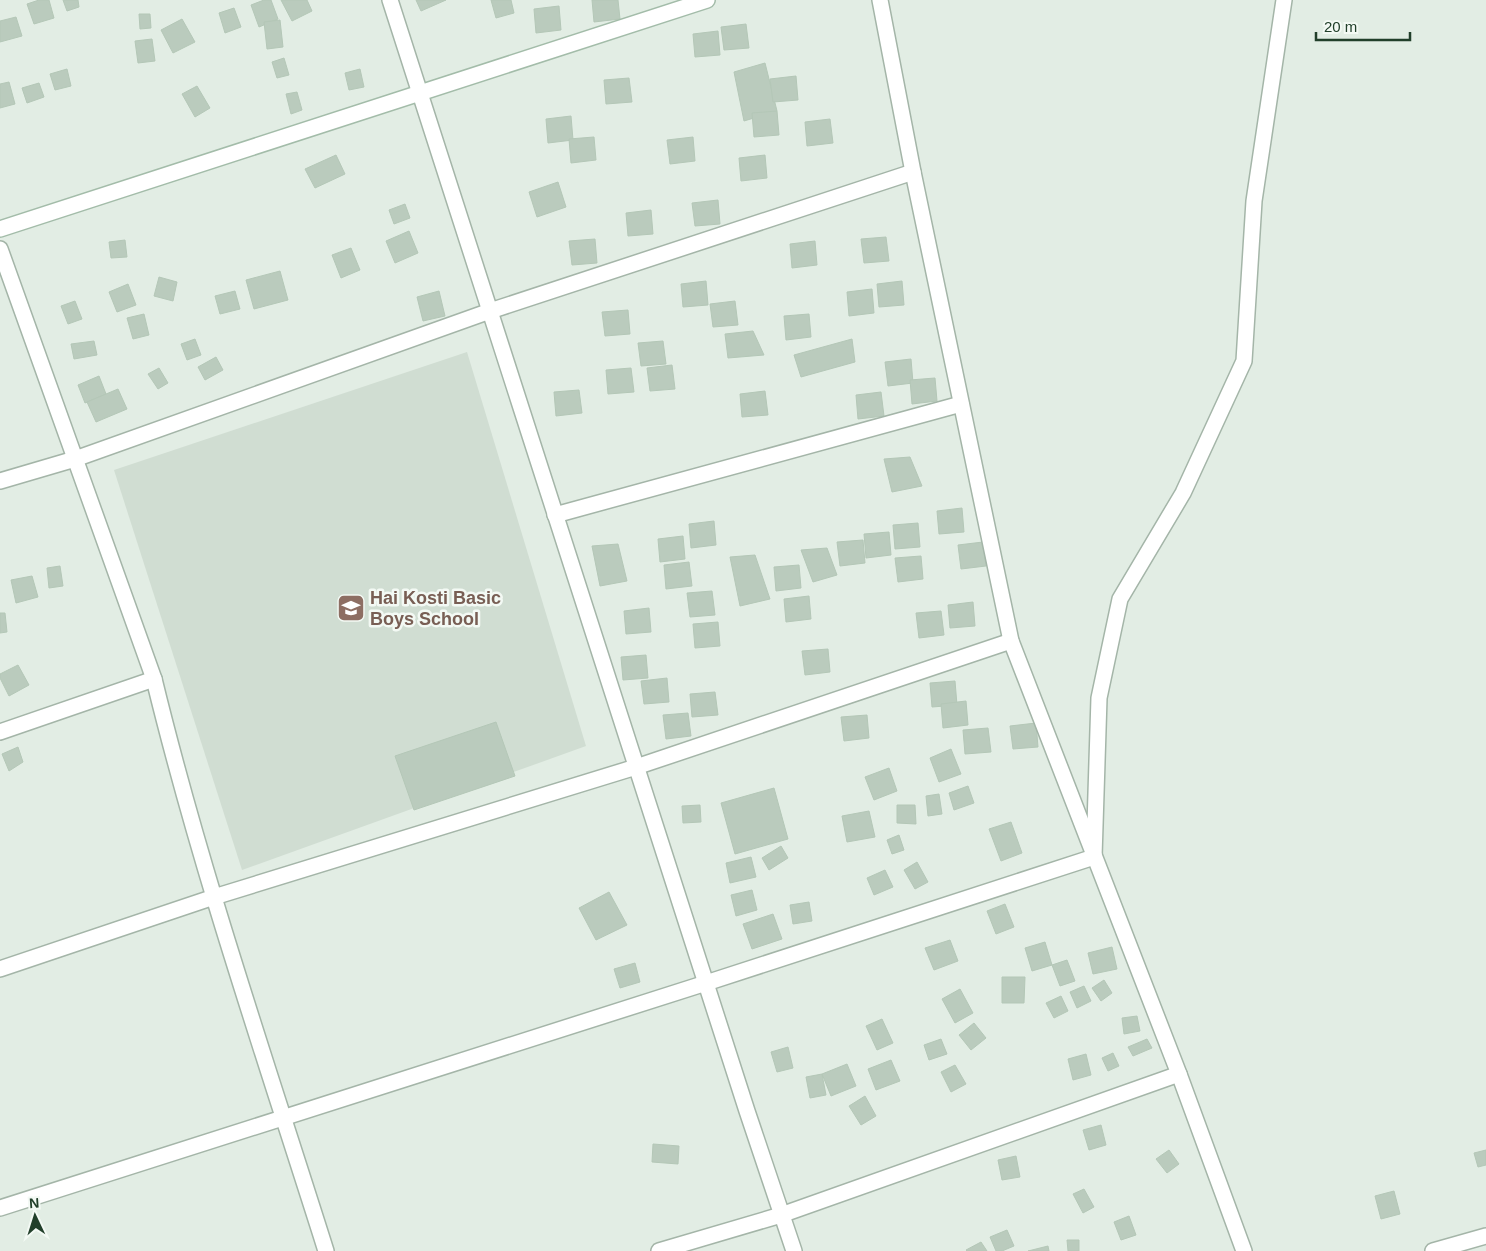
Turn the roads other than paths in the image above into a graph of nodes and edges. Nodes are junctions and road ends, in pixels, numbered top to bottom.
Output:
1 (390, 0) edge
2 (707, 0) edge
3 (880, 0) edge
4 (1284, 0) edge
5 (420, 93) junction
6 (913, 172) junction
7 (0, 229) edge
8 (0, 249) edge
9 (490, 311) junction
10 (961, 404) junction
11 (75, 459) junction
12 (0, 481) edge
13 (555, 515) junction
14 (1010, 642) junction
15 (154, 679) junction
16 (0, 732) edge
17 (636, 767) junction
18 (1094, 857) junction
19 (214, 898) junction
20 (0, 969) edge
21 (706, 983) junction
22 (1179, 1074) junction
23 (284, 1117) junction
24 (0, 1208) edge
25 (781, 1215) junction
26 (1486, 1236) edge
27 (326, 1251) edge
28 (659, 1251) edge
29 (794, 1251) edge
30 (1244, 1251) edge
31 (1434, 1251) edge

1 - 5 street
2 - 5 street
3 - 6 street
4 - 18 street
5 - 7 street
5 - 9 street
6 - 9 street
6 - 10 street
8 - 11 street
9 - 11 street
9 - 13 street
10 - 13 street
10 - 14 street
11 - 12 street
11 - 15 street
13 - 17 street
14 - 17 street
14 - 18 street
15 - 16 street
15 - 19 street
17 - 19 street
17 - 21 street
18 - 21 street
18 - 22 street
19 - 20 street
19 - 23 street
21 - 23 street
21 - 25 street
22 - 25 street
22 - 30 street
23 - 24 street
23 - 27 street
25 - 28 street
25 - 29 street
26 - 31 street

